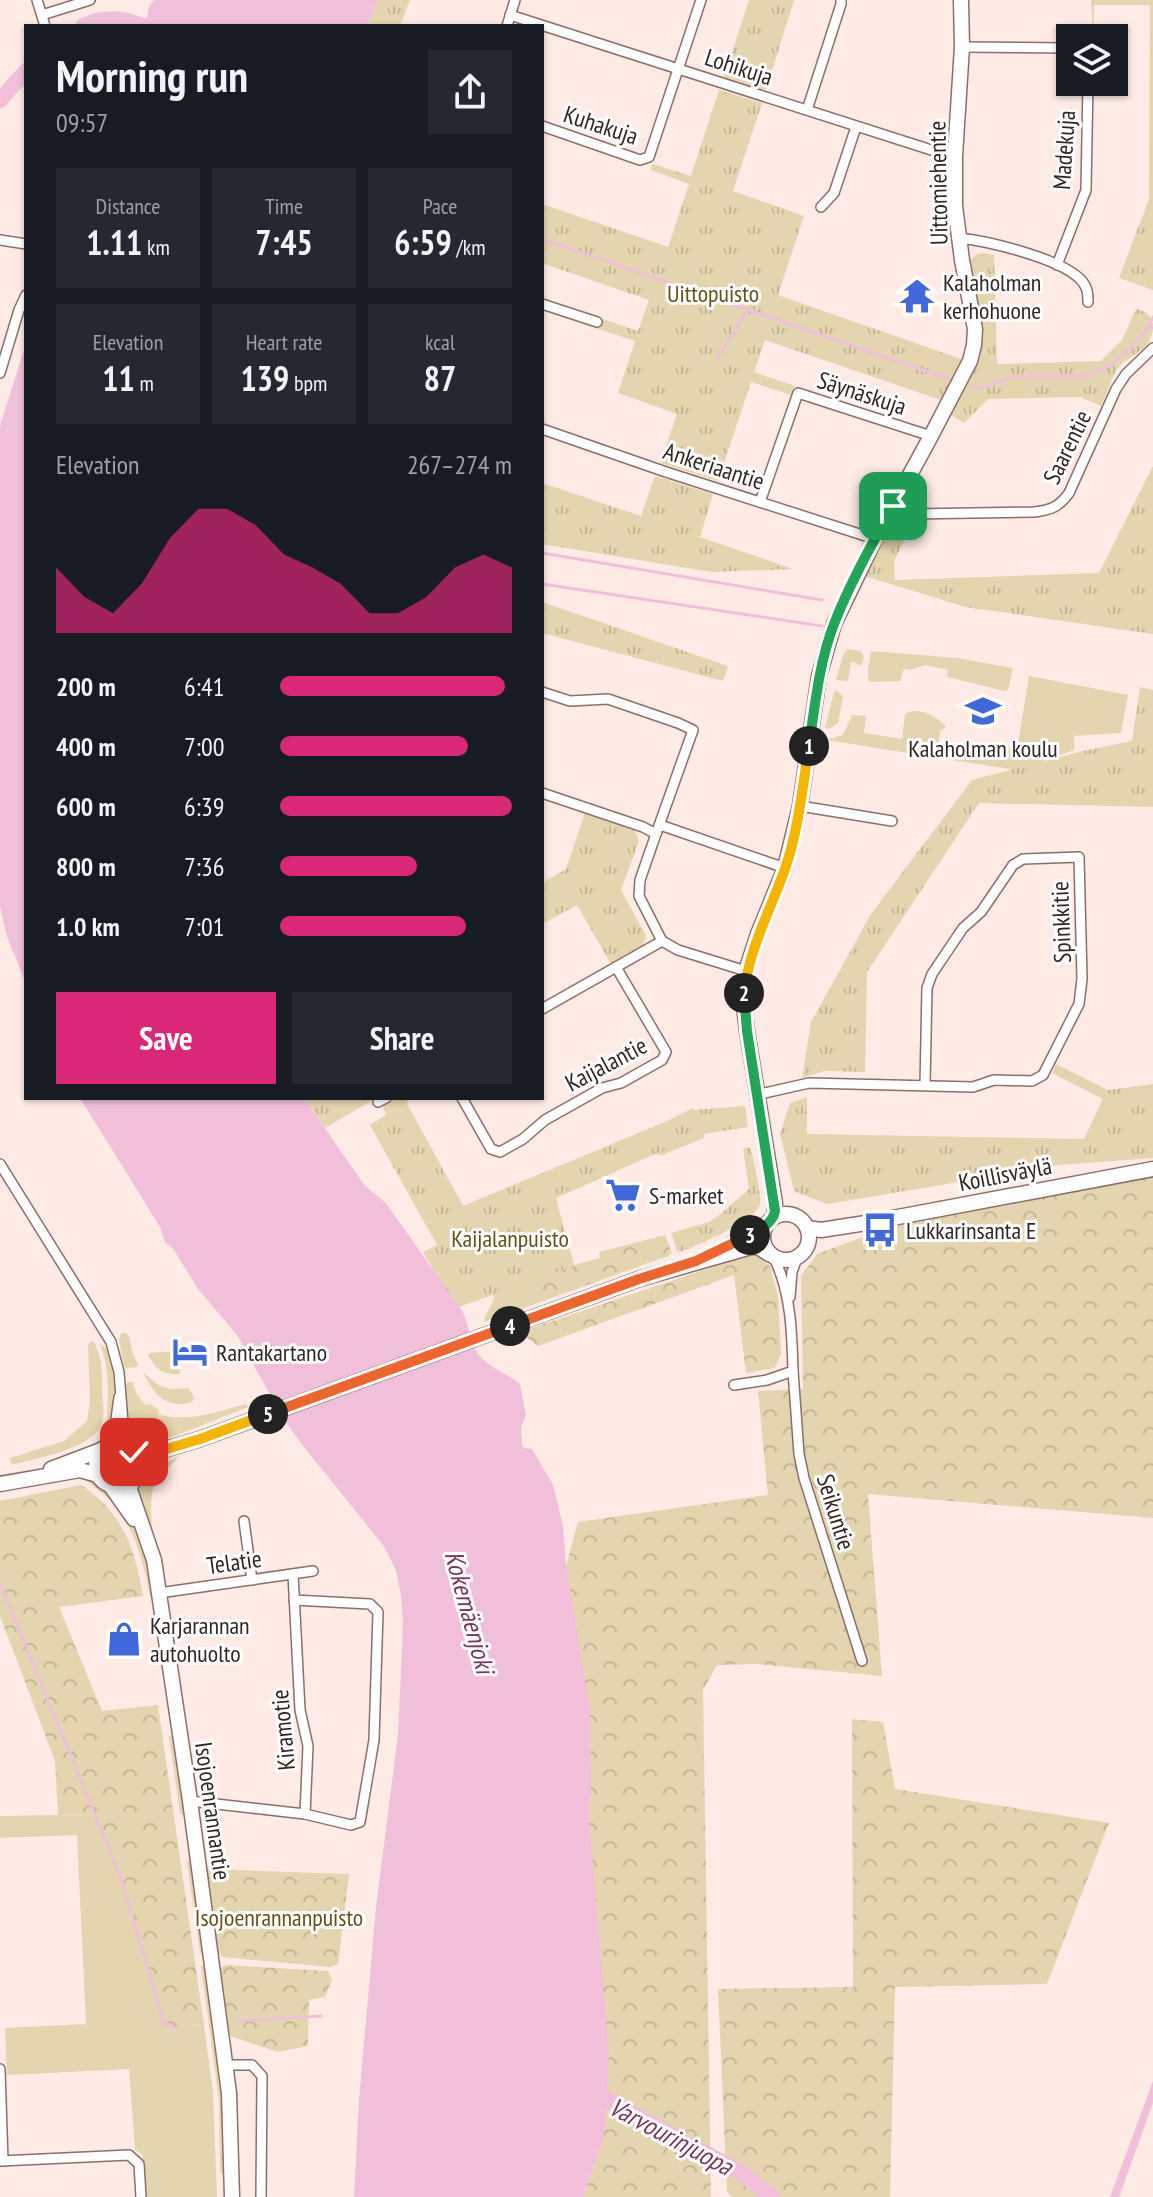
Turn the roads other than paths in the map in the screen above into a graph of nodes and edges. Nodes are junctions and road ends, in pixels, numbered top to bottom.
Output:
1 (37, 0) edge
2 (90, 0) edge
3 (515, 0) edge
4 (701, 0) edge
5 (841, 0) edge
6 (961, 0) edge
7 (42, 15) junction
8 (510, 15) junction
9 (44, 24) edge
10 (508, 24) edge
11 (538, 24) edge
12 (544, 26) edge
13 (962, 47) junction
14 (1056, 48) edge
15 (678, 69) junction
16 (1088, 96) edge
17 (807, 110) junction
18 (544, 127) edge
19 (856, 127) junction
20 (955, 156) junction
21 (821, 207) dead end
22 (959, 238) junction
23 (0, 240) edge
24 (24, 244) edge
25 (1057, 265) junction
26 (24, 300) edge
27 (1088, 302) dead end
28 (544, 308) edge
29 (597, 322) dead end
30 (4, 345) edge
31 (1153, 348) edge
32 (0, 373) edge
33 (544, 430) edge
34 (931, 436) junction
35 (760, 502) junction
36 (893, 506) junction
37 (875, 539) junction
38 (544, 693) edge
39 (544, 794) edge
40 (800, 806) junction
41 (892, 821) dead end
42 (658, 830) junction
43 (785, 868) junction
44 (662, 941) junction
45 (616, 967) junction
46 (746, 971) junction
47 (544, 1008) edge
48 (925, 1085) junction
49 (756, 1095) junction
50 (463, 1100) edge
51 (765, 1147) junction
52 (0, 1164) edge
53 (1153, 1169) edge
54 (795, 1216) junction
55 (770, 1221) junction
56 (866, 1223) junction
57 (807, 1228) junction
58 (801, 1254) junction
59 (772, 1256) junction
60 (696, 1261) junction
61 (789, 1313) junction
62 (793, 1371) junction
63 (734, 1385) dead end
64 (120, 1394) junction
65 (200, 1439) junction
66 (104, 1448) junction
67 (132, 1450) junction
68 (40, 1475) junction
69 (135, 1476) junction
70 (104, 1480) junction
71 (0, 1484) edge
72 (244, 1521) dead end
73 (142, 1529) junction
74 (313, 1571) dead end
75 (293, 1574) junction
76 (252, 1580) junction
77 (159, 1593) junction
78 (294, 1600) junction
79 (862, 1661) dead end
80 (190, 1801) junction
81 (305, 1814) junction
82 (226, 2065) junction
83 (0, 2069) edge
84 (2, 2161) edge
85 (141, 2197) edge
86 (232, 2197) edge
87 (261, 2197) edge

1 - 7 street
2 - 7 street
3 - 8 street
4 - 15 street
5 - 17 street
6 - 13 street, Uittomiehentie
7 - 9 street
8 - 10 street
8 - 11 street, Lohikuja
12 - 15 street, Lohikuja
13 - 14 street
13 - 20 street, Uittomiehentie
15 - 17 street, Lohikuja
15 - 18 street, Kuhakuja
16 - 25 street, Madekuja
17 - 19 street, Lohikuja
19 - 20 street, Lohikuja
19 - 21 street
20 - 22 street, Uittomiehentie
22 - 25 street
22 - 34 street, Uittomiehentie
23 - 24 street
25 - 27 street
26 - 30 street
28 - 29 street
30 - 32 street
31 - 36 street, Saarentie
33 - 35 street, Ankeriaantie
34 - 35 street, Säynäskuja
34 - 36 street, Uittomiehentie
35 - 37 street, Ankeriaantie
36 - 37 street, Uittomiehentie
37 - 40 street, Uittomiehentie
38 - 42 street
39 - 42 street
40 - 41 street
40 - 43 street, Uittomiehentie
42 - 43 street
42 - 44 street
43 - 46 street, Uittomiehentie
44 - 45 street
44 - 46 street
45 - 47 street
45 - 50 street, Kaijalantie
46 - 49 street, Uittomiehentie
48 - 48 street, Spinkkitie
48 - 49 street, Spinkkitie
49 - 51 street, Uittomiehentie
51 - 54 street
51 - 55 street
52 - 64 street
53 - 56 street, Koillisväylä
54 - 55 street
54 - 57 street
55 - 59 street
55 - 60 street
56 - 57 street, Koillisväylä
56 - 58 street, Koillisväylä
57 - 58 street
58 - 59 street
58 - 61 street, Seikuntie
59 - 60 street
59 - 61 street, Seikuntie
60 - 65 street
61 - 62 street, Seikuntie
62 - 63 street
62 - 79 street, Seikuntie
64 - 66 street
64 - 67 street
65 - 67 street
65 - 69 street
66 - 67 street
66 - 68 street
66 - 70 street
67 - 69 street
68 - 70 street
68 - 71 street
69 - 70 street
69 - 73 street, Isojoenrannantie
70 - 73 street, Isojoenrannantie
72 - 76 street
73 - 77 street, Isojoenrannantie
74 - 75 street, Telatie
75 - 76 street, Telatie
75 - 78 street, Kiramotie
76 - 77 street, Telatie
77 - 80 street, Isojoenrannantie
78 - 81 street, Kiramotie
78 - 81 street
80 - 81 street
80 - 82 street, Isojoenrannantie
82 - 86 street, Isojoenrannantie
82 - 87 street
83 - 84 street
84 - 85 street

